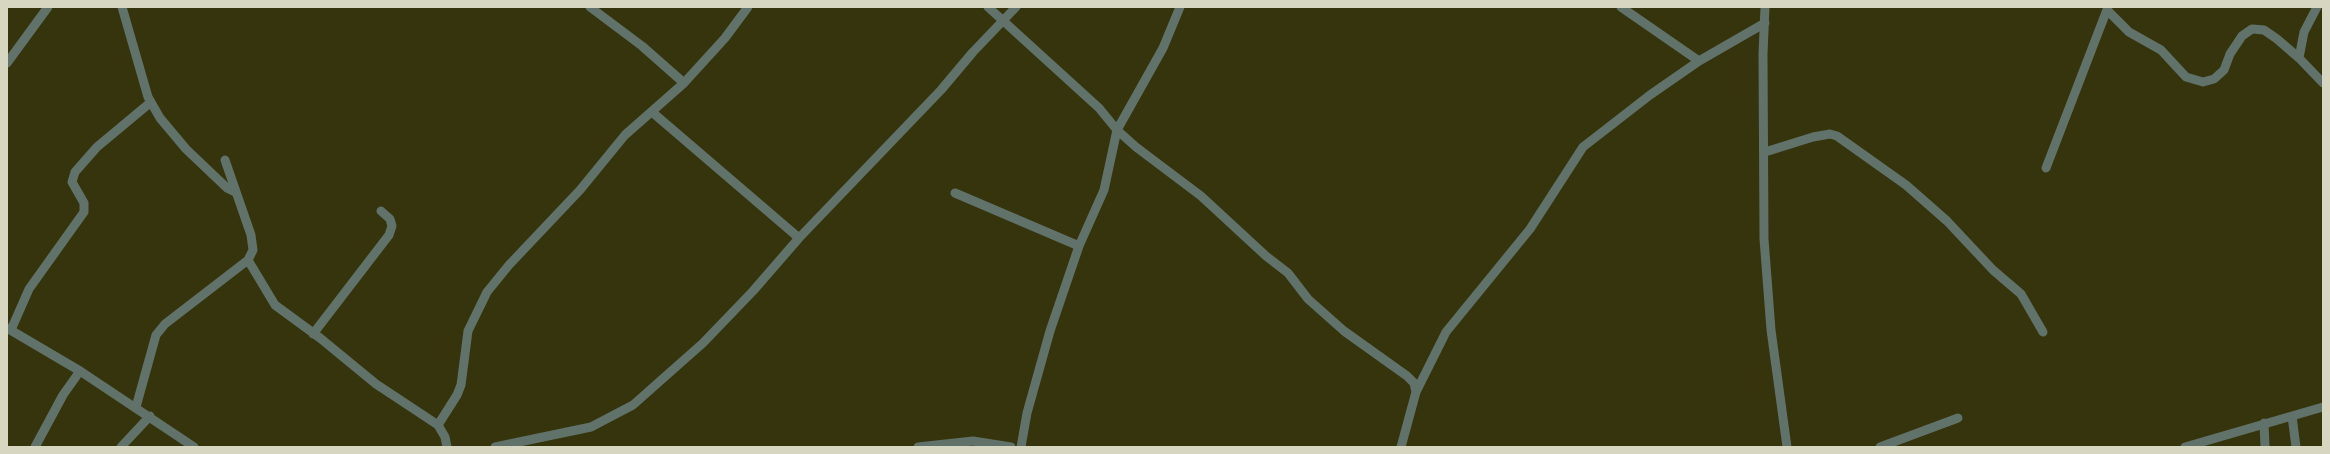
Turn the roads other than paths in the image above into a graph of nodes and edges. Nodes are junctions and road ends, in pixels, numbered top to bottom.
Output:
1 (48, 7) edge
2 (122, 7) edge
3 (590, 7) edge
4 (748, 7) edge
5 (988, 7) edge
6 (1016, 7) edge
7 (1180, 7) edge
8 (1621, 7) edge
9 (1765, 7) edge
10 (2317, 7) edge
11 (2108, 9) edge
12 (1004, 20) junction
13 (1765, 23) junction
14 (2299, 58) junction
15 (1699, 61) junction
16 (7, 63) edge
17 (684, 83) junction
18 (2323, 83) edge
19 (151, 102) junction
20 (652, 112) junction
21 (1118, 130) junction
22 (1765, 152) junction
23 (225, 160) dead end
24 (2046, 168) dead end
25 (235, 192) junction
26 (955, 192) dead end
27 (381, 211) dead end
28 (798, 238) junction
29 (1079, 246) junction
30 (248, 260) junction
31 (9, 329) edge
32 (2044, 332) dead end
33 (314, 334) junction
34 (80, 371) junction
35 (1416, 392) junction
36 (136, 406) junction
37 (2323, 407) edge
38 (150, 416) junction
39 (2292, 416) junction
40 (1958, 418) dead end
41 (2264, 423) junction
42 (438, 425) junction
43 (35, 447) edge
44 (121, 447) edge
45 (194, 447) edge
46 (447, 447) edge
47 (495, 447) edge
48 (918, 447) edge
49 (1011, 447) edge
50 (1021, 447) edge
51 (1401, 447) edge
52 (1787, 447) edge
53 (1880, 447) edge
54 (2185, 447) edge
55 (2265, 447) edge
56 (2296, 447) edge

1 - 16 street
2 - 19 street
3 - 17 street
4 - 17 street
5 - 12 street
6 - 12 street
7 - 21 street
8 - 15 street
9 - 13 street
10 - 14 street
11 - 14 street
11 - 24 street
12 - 21 street
12 - 28 street
13 - 15 street
13 - 22 street
14 - 18 street
15 - 35 street
17 - 20 street
19 - 25 street
19 - 31 street
20 - 28 street
20 - 42 street
21 - 29 street
21 - 35 street
22 - 32 street
22 - 52 street
23 - 25 street
25 - 30 street
26 - 29 street
27 - 33 street
28 - 47 street
29 - 50 street
30 - 33 street
30 - 36 street
31 - 34 street
33 - 42 street
34 - 36 street
34 - 43 street
35 - 51 street
36 - 38 street
37 - 39 street
38 - 44 street
38 - 45 street
39 - 41 street
39 - 56 street
40 - 53 street
41 - 54 street
41 - 55 street
42 - 46 street
48 - 49 street

